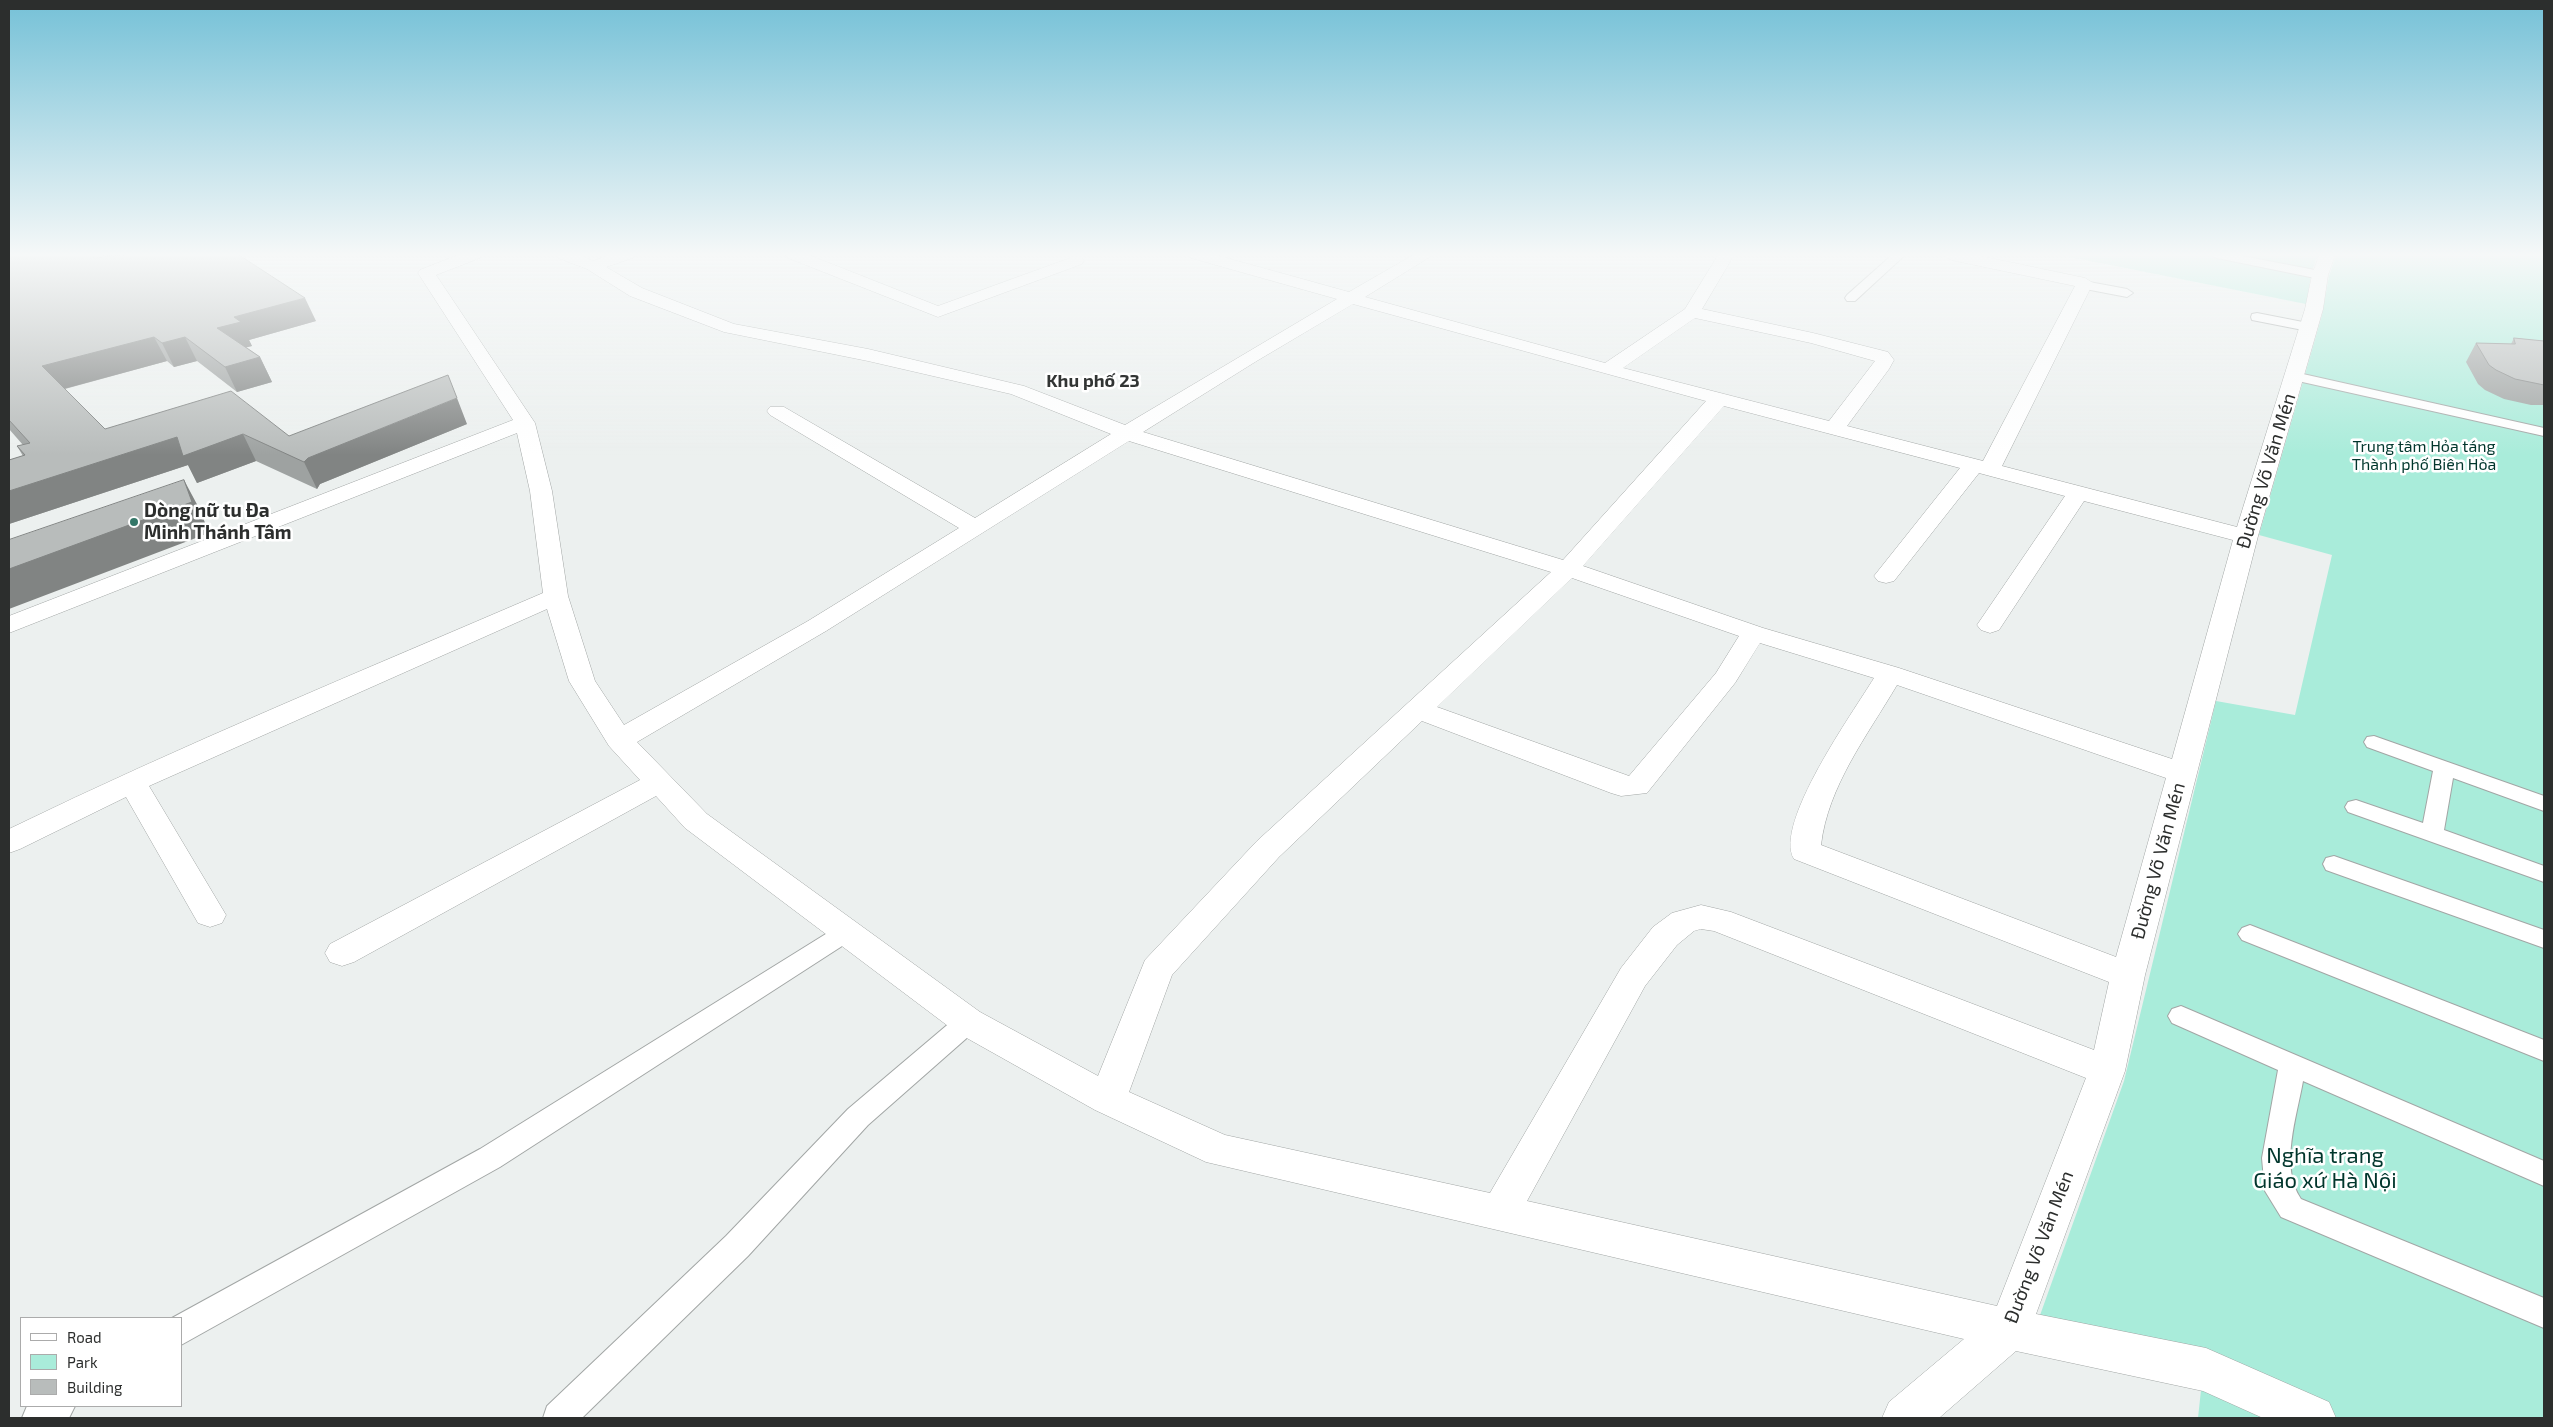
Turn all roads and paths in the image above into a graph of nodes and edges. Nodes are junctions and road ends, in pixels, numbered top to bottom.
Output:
1 (459, 322) edge
2 (713, 322) edge
3 (1310, 322) edge
4 (1435, 322) edge
5 (1678, 322) edge
6 (1737, 322) edge
7 (2063, 322) edge
8 (2280, 322) edge
9 (2310, 322) edge
10 (2308, 327) junction
11 (1608, 370) junction
12 (2294, 376) junction
13 (1720, 398) junction
14 (777, 411) dead end
15 (525, 422) junction
16 (1834, 429) junction
17 (2544, 432) edge
18 (1128, 434) junction
19 (1981, 468) junction
20 (2078, 493) junction
21 (975, 528) junction
22 (2246, 536) junction
23 (1568, 568) junction
24 (1886, 576) dead end
25 (556, 596) junction
26 (9, 625) edge
27 (1990, 625) dead end
28 (1754, 633) junction
29 (1890, 674) junction
30 (1417, 709) junction
31 (619, 740) junction
32 (2374, 742) dead end
33 (2444, 768) junction
34 (2182, 773) junction
35 (132, 782) junction
36 (659, 782) junction
37 (2544, 804) edge
38 (2356, 807) dead end
39 (2432, 834) junction
40 (9, 842) edge
41 (2334, 864) dead end
42 (2544, 874) edge
43 (210, 915) dead end
44 (845, 933) junction
45 (2250, 934) dead end
46 (2544, 939) edge
47 (342, 954) dead end
48 (2128, 975) junction
49 (2181, 1016) dead end
50 (968, 1022) junction
51 (2544, 1051) edge
52 (2292, 1064) junction
53 (2107, 1071) junction
54 (1108, 1099) junction
55 (2544, 1174) edge
56 (1499, 1214) junction
57 (2544, 1313) edge
58 (182, 1329) edge
59 (2009, 1329) junction
60 (57, 1407) edge
61 (38, 1418) edge
62 (559, 1418) edge
63 (1905, 1418) edge
64 (2313, 1418) edge

1 - 15 street
2 - 18 street
3 - 18 street
4 - 11 street
5 - 11 street
6 - 16 street
7 - 19 street
8 - 10 lane
9 - 10 street, Đường Võ Văn Mén
10 - 12 street, Đường Võ Văn Mén
11 - 13 street
12 - 17 lane
12 - 22 street, Đường Võ Văn Mén
13 - 16 street
13 - 23 street
14 - 21 street
15 - 25 street
15 - 26 street
16 - 19 street
18 - 21 street
18 - 23 street
19 - 20 street
19 - 24 street
20 - 22 street
20 - 27 street
21 - 31 street
22 - 34 street, Đường Võ Văn Mén
23 - 28 street
23 - 30 street
25 - 31 street
25 - 35 street
28 - 29 street
28 - 30 street
29 - 34 street
29 - 48 street
30 - 54 street
31 - 36 street
32 - 33 lane
33 - 37 lane
33 - 39 lane
34 - 48 street, Đường Võ Văn Mén
35 - 40 street
35 - 43 street
36 - 44 street
36 - 47 street
38 - 39 lane
39 - 42 lane
41 - 46 lane
44 - 50 street
44 - 58 lane
45 - 51 lane
48 - 53 street, Đường Võ Văn Mén
49 - 52 lane
50 - 54 street
50 - 62 lane
52 - 55 lane
52 - 57 lane
53 - 56 street
53 - 59 street, Đường Võ Văn Mén
54 - 56 street
56 - 59 street
59 - 63 street, Đường Võ Văn Mén
59 - 64 street
60 - 61 lane

